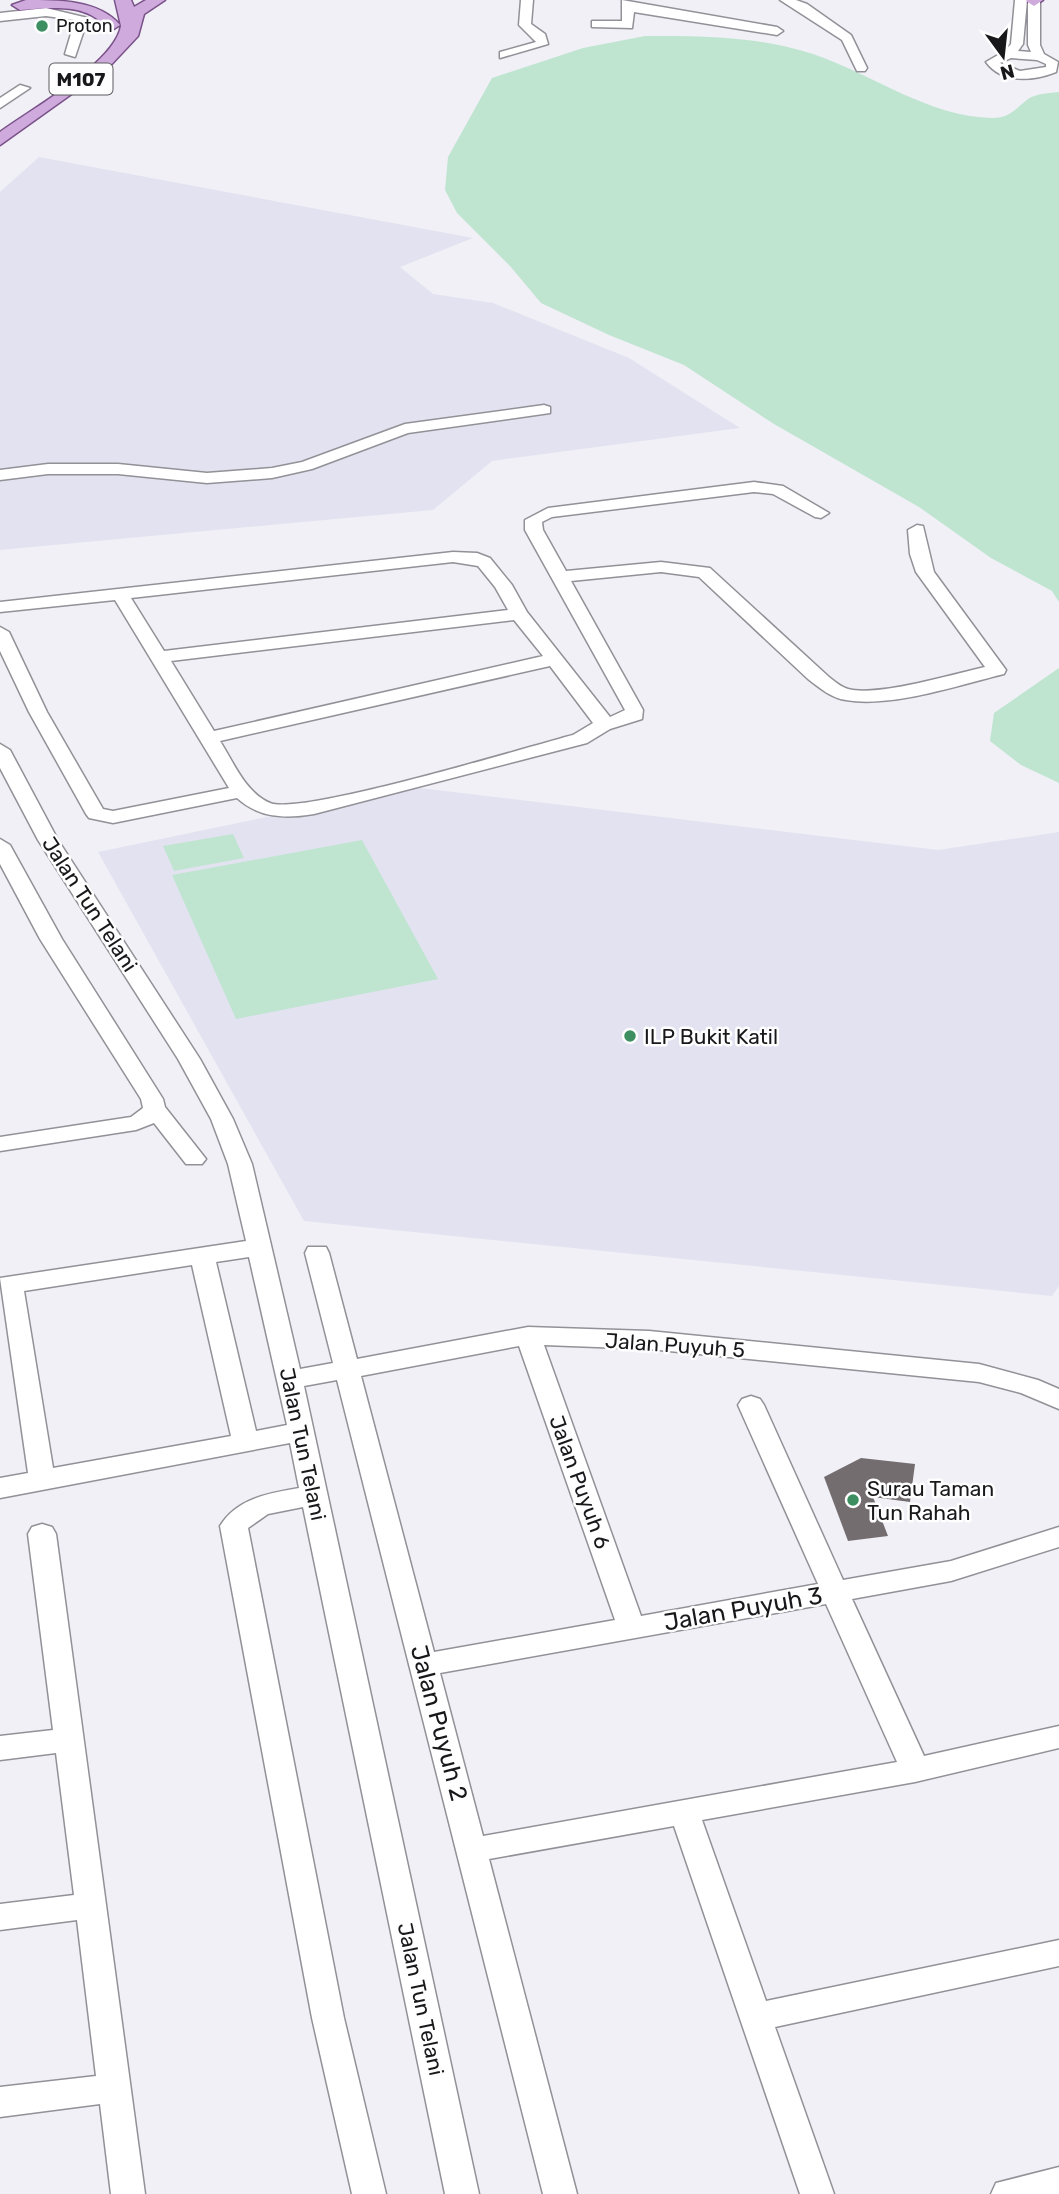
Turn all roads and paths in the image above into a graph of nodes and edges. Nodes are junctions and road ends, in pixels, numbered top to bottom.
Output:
1 (36, 0) edge
2 (68, 0) edge
3 (106, 0) edge
4 (123, 0) edge
5 (157, 0) edge
6 (527, 0) edge
7 (786, 0) edge
8 (1021, 0) edge
9 (1035, 0) edge
10 (22, 3) edge
11 (628, 4) edge
12 (0, 6) edge
13 (0, 17) edge
14 (596, 24) dead end
15 (112, 25) junction
16 (777, 31) dead end
17 (126, 38) junction
18 (71, 54) dead end
19 (1009, 54) junction
20 (504, 55) dead end
21 (1039, 56) junction
22 (860, 68) dead end
23 (10, 107) edge
24 (0, 139) edge
25 (544, 410) dead end
26 (0, 475) edge
27 (821, 513) dead end
28 (917, 530) dead end
29 (561, 577) junction
30 (120, 594) junction
31 (0, 607) edge
32 (519, 614) junction
33 (0, 632) edge
34 (160, 657) junction
35 (555, 659) junction
36 (603, 725) junction
37 (208, 738) junction
38 (0, 750) edge
39 (241, 791) junction
40 (0, 845) edge
41 (154, 1108) junction
42 (0, 1143) edge
43 (194, 1159) dead end
44 (260, 1247) junction
45 (317, 1253) dead end
46 (202, 1255) junction
47 (5, 1285) edge
48 (528, 1336) junction
49 (347, 1370) junction
50 (290, 1380) junction
51 (1059, 1400) edge
52 (751, 1405) dead end
53 (300, 1432) junction
54 (246, 1443) junction
55 (42, 1480) junction
56 (0, 1488) edge
57 (314, 1495) junction
58 (42, 1534) dead end
59 (1059, 1537) edge
60 (835, 1593) junction
61 (632, 1629) junction
62 (424, 1665) junction
63 (1059, 1737) edge
64 (69, 1740) junction
65 (0, 1748) edge
66 (915, 1770) junction
67 (684, 1811) junction
68 (471, 1850) junction
69 (90, 1906) junction
70 (0, 1917) edge
71 (1059, 1953) edge
72 (756, 2017) junction
73 (114, 2088) junction
74 (0, 2102) edge
75 (1059, 2182) edge
76 (128, 2194) edge
77 (369, 2194) edge
78 (462, 2194) edge
79 (560, 2194) edge
80 (817, 2194) edge
81 (1009, 2194) edge

1 - 10 main road
2 - 10 main road
3 - 15 main road
4 - 17 main road, M107
5 - 17 main road
6 - 20 street
7 - 22 street
8 - 19 street
9 - 21 street
10 - 12 main road
10 - 15 main road
11 - 14 street
11 - 16 street
13 - 18 street
15 - 23 main road, M107
17 - 24 main road, M107
19 - 21 street
19 - 21 street
25 - 26 street
27 - 29 street
28 - 29 street
29 - 36 street
30 - 31 street
30 - 32 street
30 - 34 street
32 - 34 street
32 - 35 street
33 - 39 street
34 - 37 street
35 - 36 street
35 - 37 street
36 - 39 street
37 - 39 street
38 - 44 street, Jalan Tun Telani
40 - 41 street
41 - 42 street
41 - 43 street
44 - 46 street
44 - 50 street, Jalan Tun Telani
45 - 49 street, Jalan Puyuh 2
46 - 47 street
46 - 54 street
47 - 55 street
48 - 49 street, Jalan Puyuh 5
48 - 51 street, Jalan Puyuh 5
48 - 61 street, Jalan Puyuh 6
49 - 50 street, Jalan Puyuh 5
49 - 62 street, Jalan Puyuh 2
50 - 53 street, Jalan Tun Telani
52 - 60 street
53 - 54 street
53 - 57 street, Jalan Tun Telani
54 - 55 street
55 - 56 street
57 - 77 street
57 - 78 street, Jalan Tun Telani
58 - 64 street
59 - 60 street, Jalan Puyuh 3
60 - 61 street, Jalan Puyuh 3
60 - 66 street
61 - 62 street, Jalan Puyuh 3
62 - 68 street, Jalan Puyuh 2
63 - 66 street
64 - 65 street
64 - 69 street
66 - 67 street
67 - 68 street
67 - 72 street
68 - 79 street, Jalan Puyuh 2
69 - 70 street
69 - 73 street
71 - 72 street
72 - 80 street
73 - 74 street
73 - 76 street
75 - 81 street

